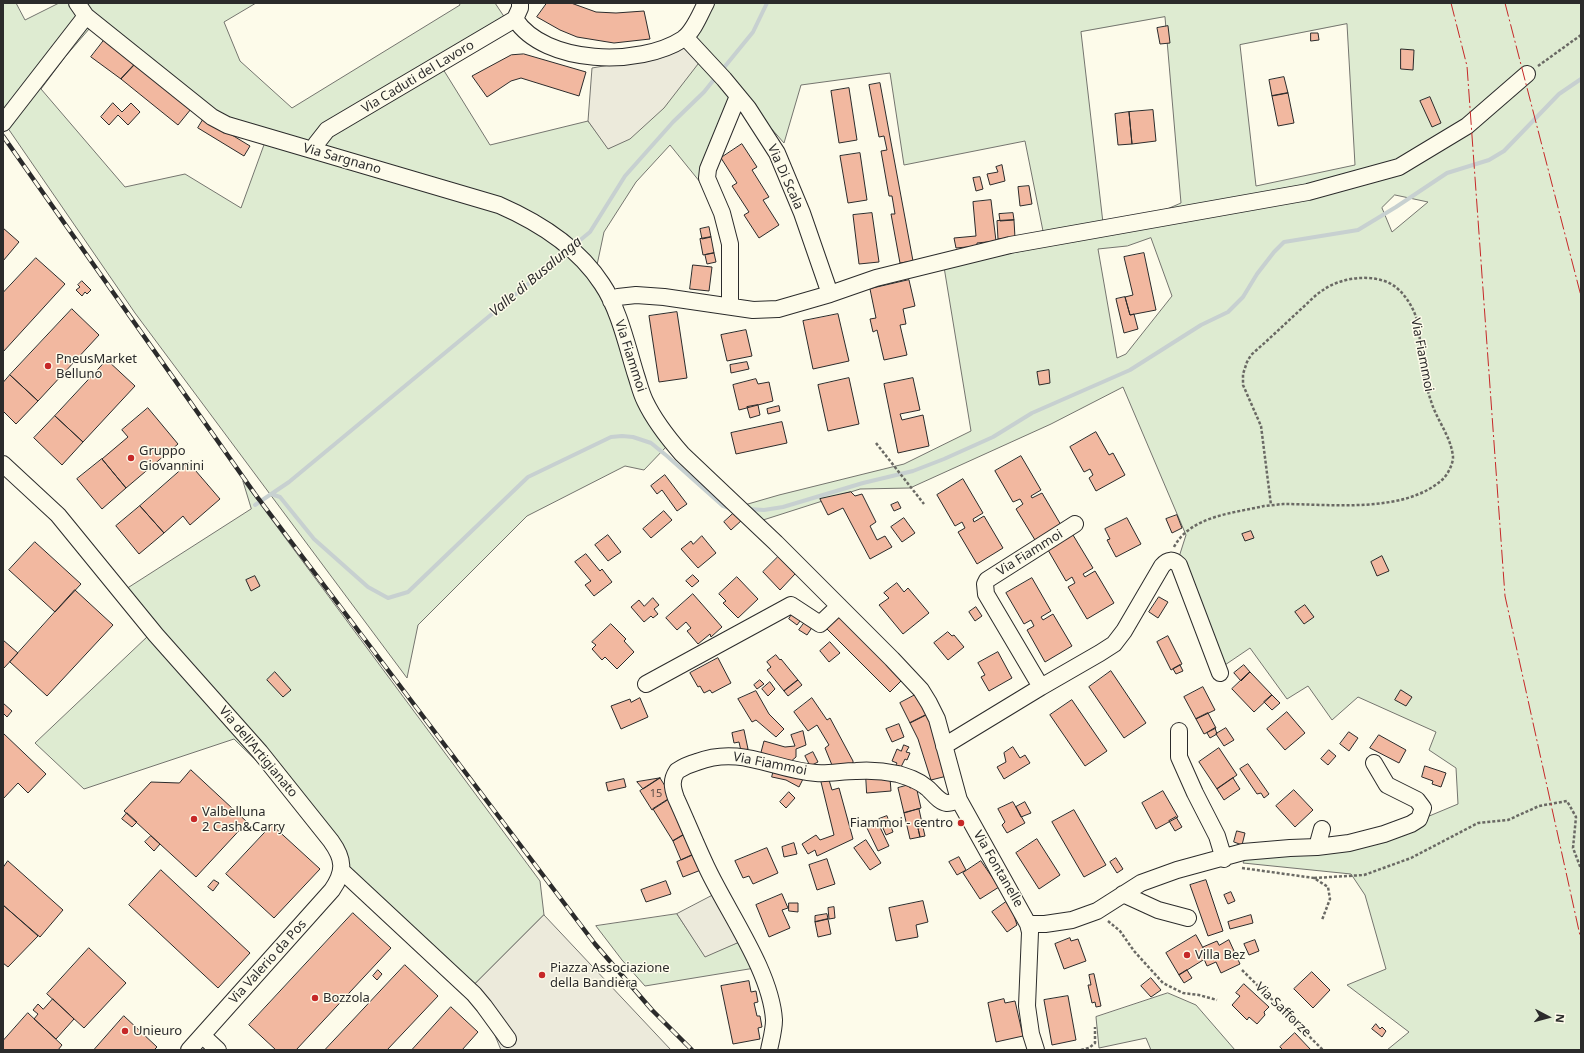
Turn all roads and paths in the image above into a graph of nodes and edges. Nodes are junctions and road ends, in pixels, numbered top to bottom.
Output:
1 (520, 3) edge
2 (706, 3) edge
3 (81, 9) edge
4 (514, 19) junction
5 (1581, 35) edge
6 (685, 37) junction
7 (1527, 74) joint
8 (738, 96) junction
9 (3, 124) edge
10 (316, 151) junction
11 (830, 294) junction
12 (611, 301) junction
13 (730, 306) junction
14 (876, 443) dead end
15 (3, 464) edge
16 (924, 504) dead end
17 (1271, 505) junction
18 (1075, 524) dead end
19 (1166, 561) junction
20 (839, 606) junction
21 (1220, 673) dead end
22 (646, 684) dead end
23 (1041, 687) junction
24 (1179, 732) dead end
25 (944, 746) junction
26 (1374, 763) dead end
27 (959, 800) junction
28 (1322, 830) dead end
29 (1317, 847) junction
30 (1224, 859) junction
31 (1581, 868) edge
32 (342, 870) junction
33 (1314, 878) junction
34 (1123, 894) junction
35 (1096, 911) junction
36 (1188, 918) dead end
37 (1322, 920) dead end
38 (1028, 924) junction
39 (1242, 970) dead end
40 (1217, 1000) dead end
41 (1095, 1027) dead end
42 (203, 1036) junction
43 (508, 1038) dead end
44 (189, 1050) edge
45 (218, 1050) edge
46 (769, 1050) edge
47 (1036, 1050) edge
48 (1081, 1050) edge
49 (1323, 1050) edge

1 - 4 street
2 - 6 street
3 - 9 street
3 - 10 street, Via Sargnano
4 - 6 street
4 - 10 street, Via Caduti del Lavoro
5 - 7 path
6 - 8 street, Via Di Scala
7 - 11 street
8 - 11 street, Via Di Scala
8 - 13 street
10 - 12 street, Via Sargnano
11 - 13 street
12 - 13 street
12 - 20 street, Via Fiammoi
14 - 16 path
15 - 32 street, Via dell'Artigianato
17 - 17 path, Via Fiammoi
17 - 19 path, Via Fiammoi
18 - 23 street, Via Fiammoi
19 - 21 street
19 - 23 street
20 - 22 street
20 - 25 street, Via Fiammoi
23 - 25 street
24 - 30 street
25 - 27 street, Via Fiammoi
26 - 29 street
27 - 38 street, Via Fontanelle
27 - 46 street, Via Fiammoi
28 - 29 street
29 - 30 street
30 - 33 path
30 - 34 street
31 - 33 path
32 - 42 street, Via Valerio da Pos
32 - 43 street
33 - 37 path
34 - 35 street
34 - 36 street
35 - 38 street
35 - 40 path
38 - 47 street, Via Fontanelle
39 - 49 path, Via Safforze
41 - 48 path
42 - 44 street, Via Valerio da Pos
42 - 45 street

